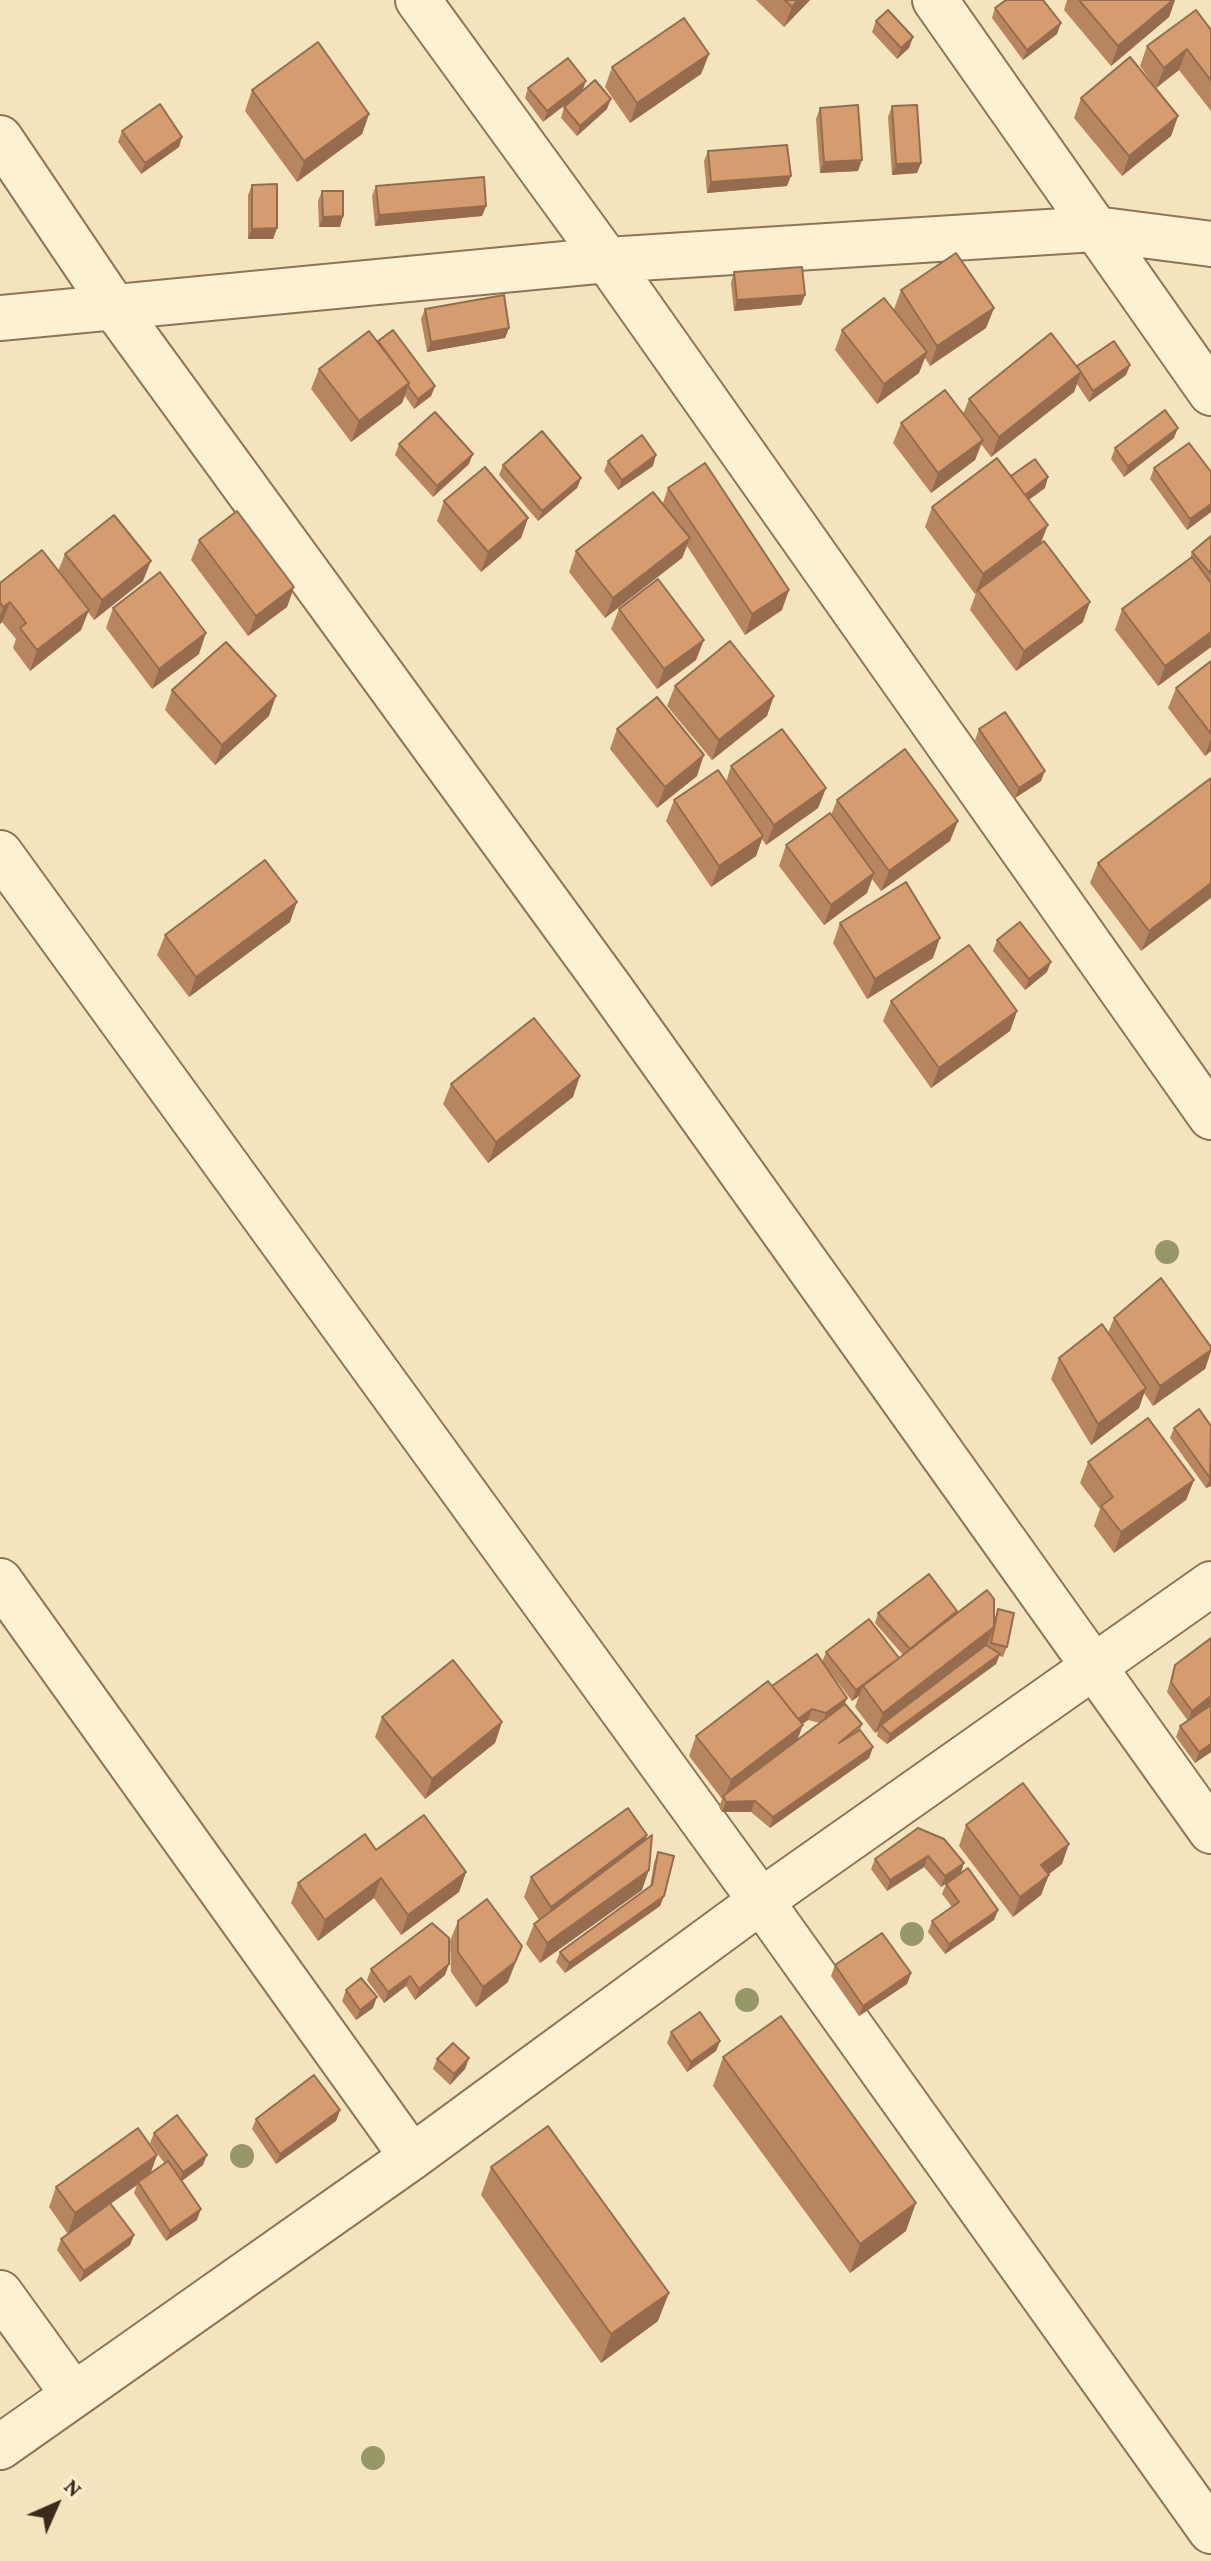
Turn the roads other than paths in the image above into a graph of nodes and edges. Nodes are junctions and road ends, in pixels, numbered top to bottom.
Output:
1 (418, 0) edge
2 (935, 0) edge
3 (0, 138) edge
4 (1095, 229) junction
5 (1211, 244) edge
6 (607, 260) junction
7 (114, 307) junction
8 (0, 318) edge
9 (1211, 393) edge
10 (0, 853) edge
11 (1211, 1117) edge
12 (0, 1581) edge
13 (1211, 1584) edge
14 (1095, 1668) junction
15 (1211, 1831) edge
16 (761, 1901) junction
17 (412, 2157) junction
18 (0, 2293) edge
19 (73, 2394) junction
20 (0, 2447) edge
21 (1211, 2531) edge

1 - 6 street
2 - 4 street
3 - 7 street
4 - 5 street
4 - 6 street
4 - 9 street
6 - 7 street
6 - 11 street
7 - 8 street
7 - 14 street
10 - 16 street
12 - 17 street
13 - 14 street
14 - 15 street
14 - 16 street
16 - 17 street
16 - 21 street
17 - 19 street
18 - 19 street
19 - 20 street

